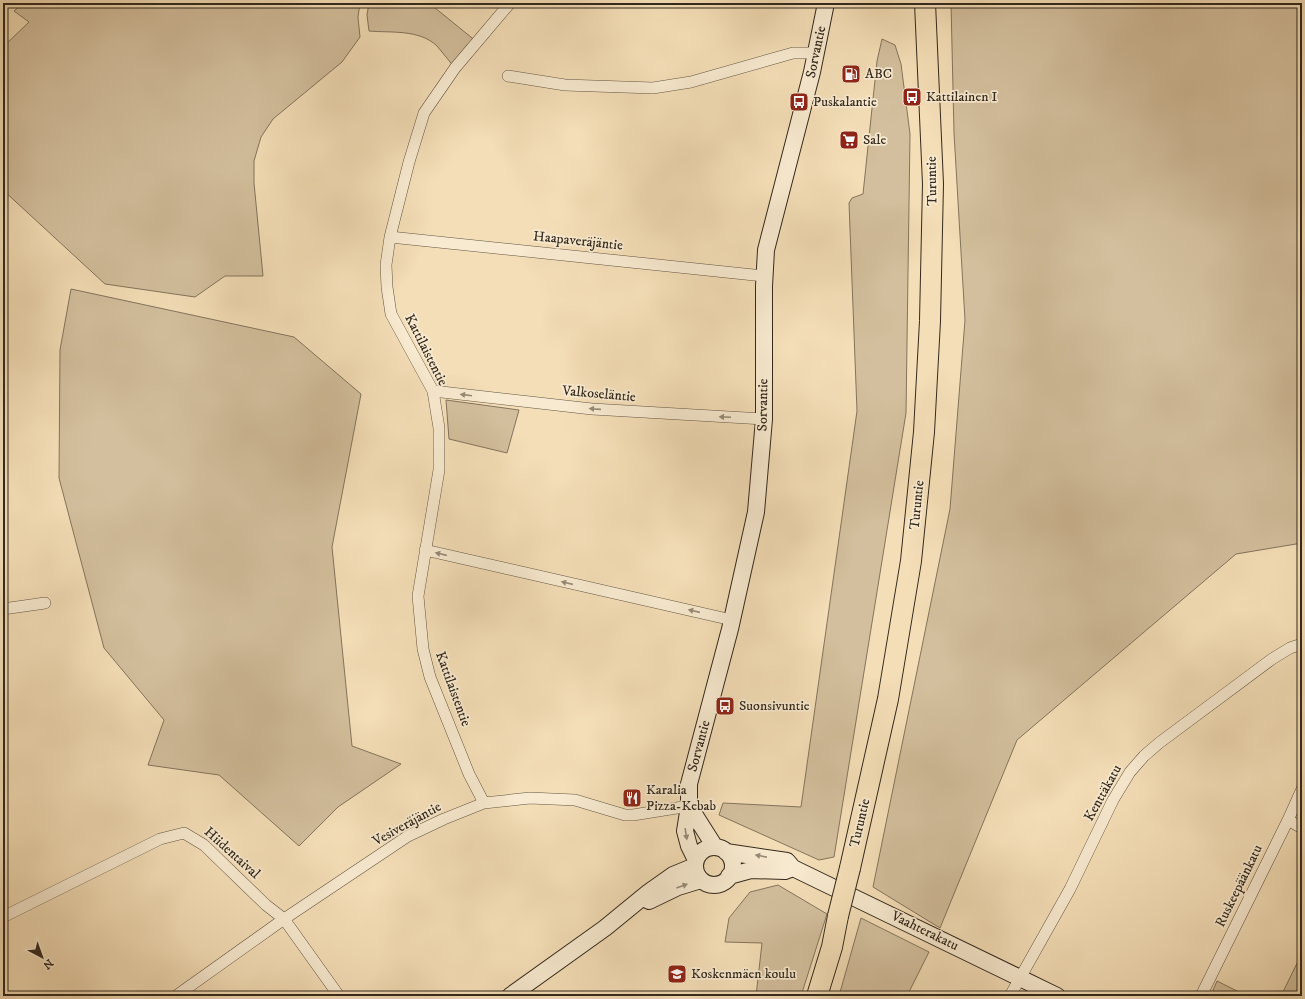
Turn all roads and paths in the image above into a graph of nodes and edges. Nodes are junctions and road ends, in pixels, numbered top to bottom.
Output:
1 (510, 3) edge
2 (826, 3) edge
3 (925, 3) edge
4 (816, 53) junction
5 (508, 76) dead end
6 (390, 237) junction
7 (764, 276) junction
8 (433, 391) junction
9 (764, 420) junction
10 (425, 550) junction
11 (45, 603) dead end
12 (3, 609) edge
13 (732, 620) junction
14 (1302, 644) edge
15 (1302, 789) edge
16 (484, 803) junction
17 (689, 806) junction
18 (1288, 820) junction
19 (1302, 828) edge
20 (720, 849) junction
21 (698, 868) junction
22 (793, 868) junction
23 (729, 876) junction
24 (3, 917) edge
25 (284, 920) junction
26 (1020, 978) junction
27 (176, 996) edge
28 (339, 996) edge
29 (510, 996) edge
30 (817, 996) edge
31 (1010, 996) edge
32 (1057, 996) edge
33 (1201, 996) edge

1 - 6 street, Kattilaistentie
2 - 4 main road, Sorvantie
3 - 30 highway, Turuntie, bridge
4 - 5 street
4 - 7 main road, Sorvantie
6 - 7 street, Haapaveräjäntie
6 - 8 street, Kattilaistentie
7 - 9 main road, Sorvantie
9 -> 8 street, Valkoseläntie
8 - 10 street, Kattilaistentie
9 - 13 main road, Sorvantie
13 -> 10 street
10 - 16 street, Kattilaistentie
11 - 12 street
13 - 17 main road, Sorvantie
14 - 26 street, Kenttäkatu
15 - 18 street, Ruskeepäänkatu
16 - 17 street, Vesiveräjäntie
16 - 25 street, Vesiveräjäntie
17 - 20 main road
17 -> 21 main road, Sorvantie
18 - 19 street
18 - 33 street, Ruskeepäänkatu
20 - 21 main road
22 -> 20 main road, Vaahterakatu
20 - 23 main road
21 - 23 main road
21 - 29 main road
22 - 23 main road
22 - 26 main road, Vaahterakatu
24 - 25 street, Hiidentaival
25 - 27 street, Vesiveräjäntie
25 - 28 street, Hiidentaival
26 - 31 street, Kenttäkatu
26 - 32 main road, Vaahterakatu

